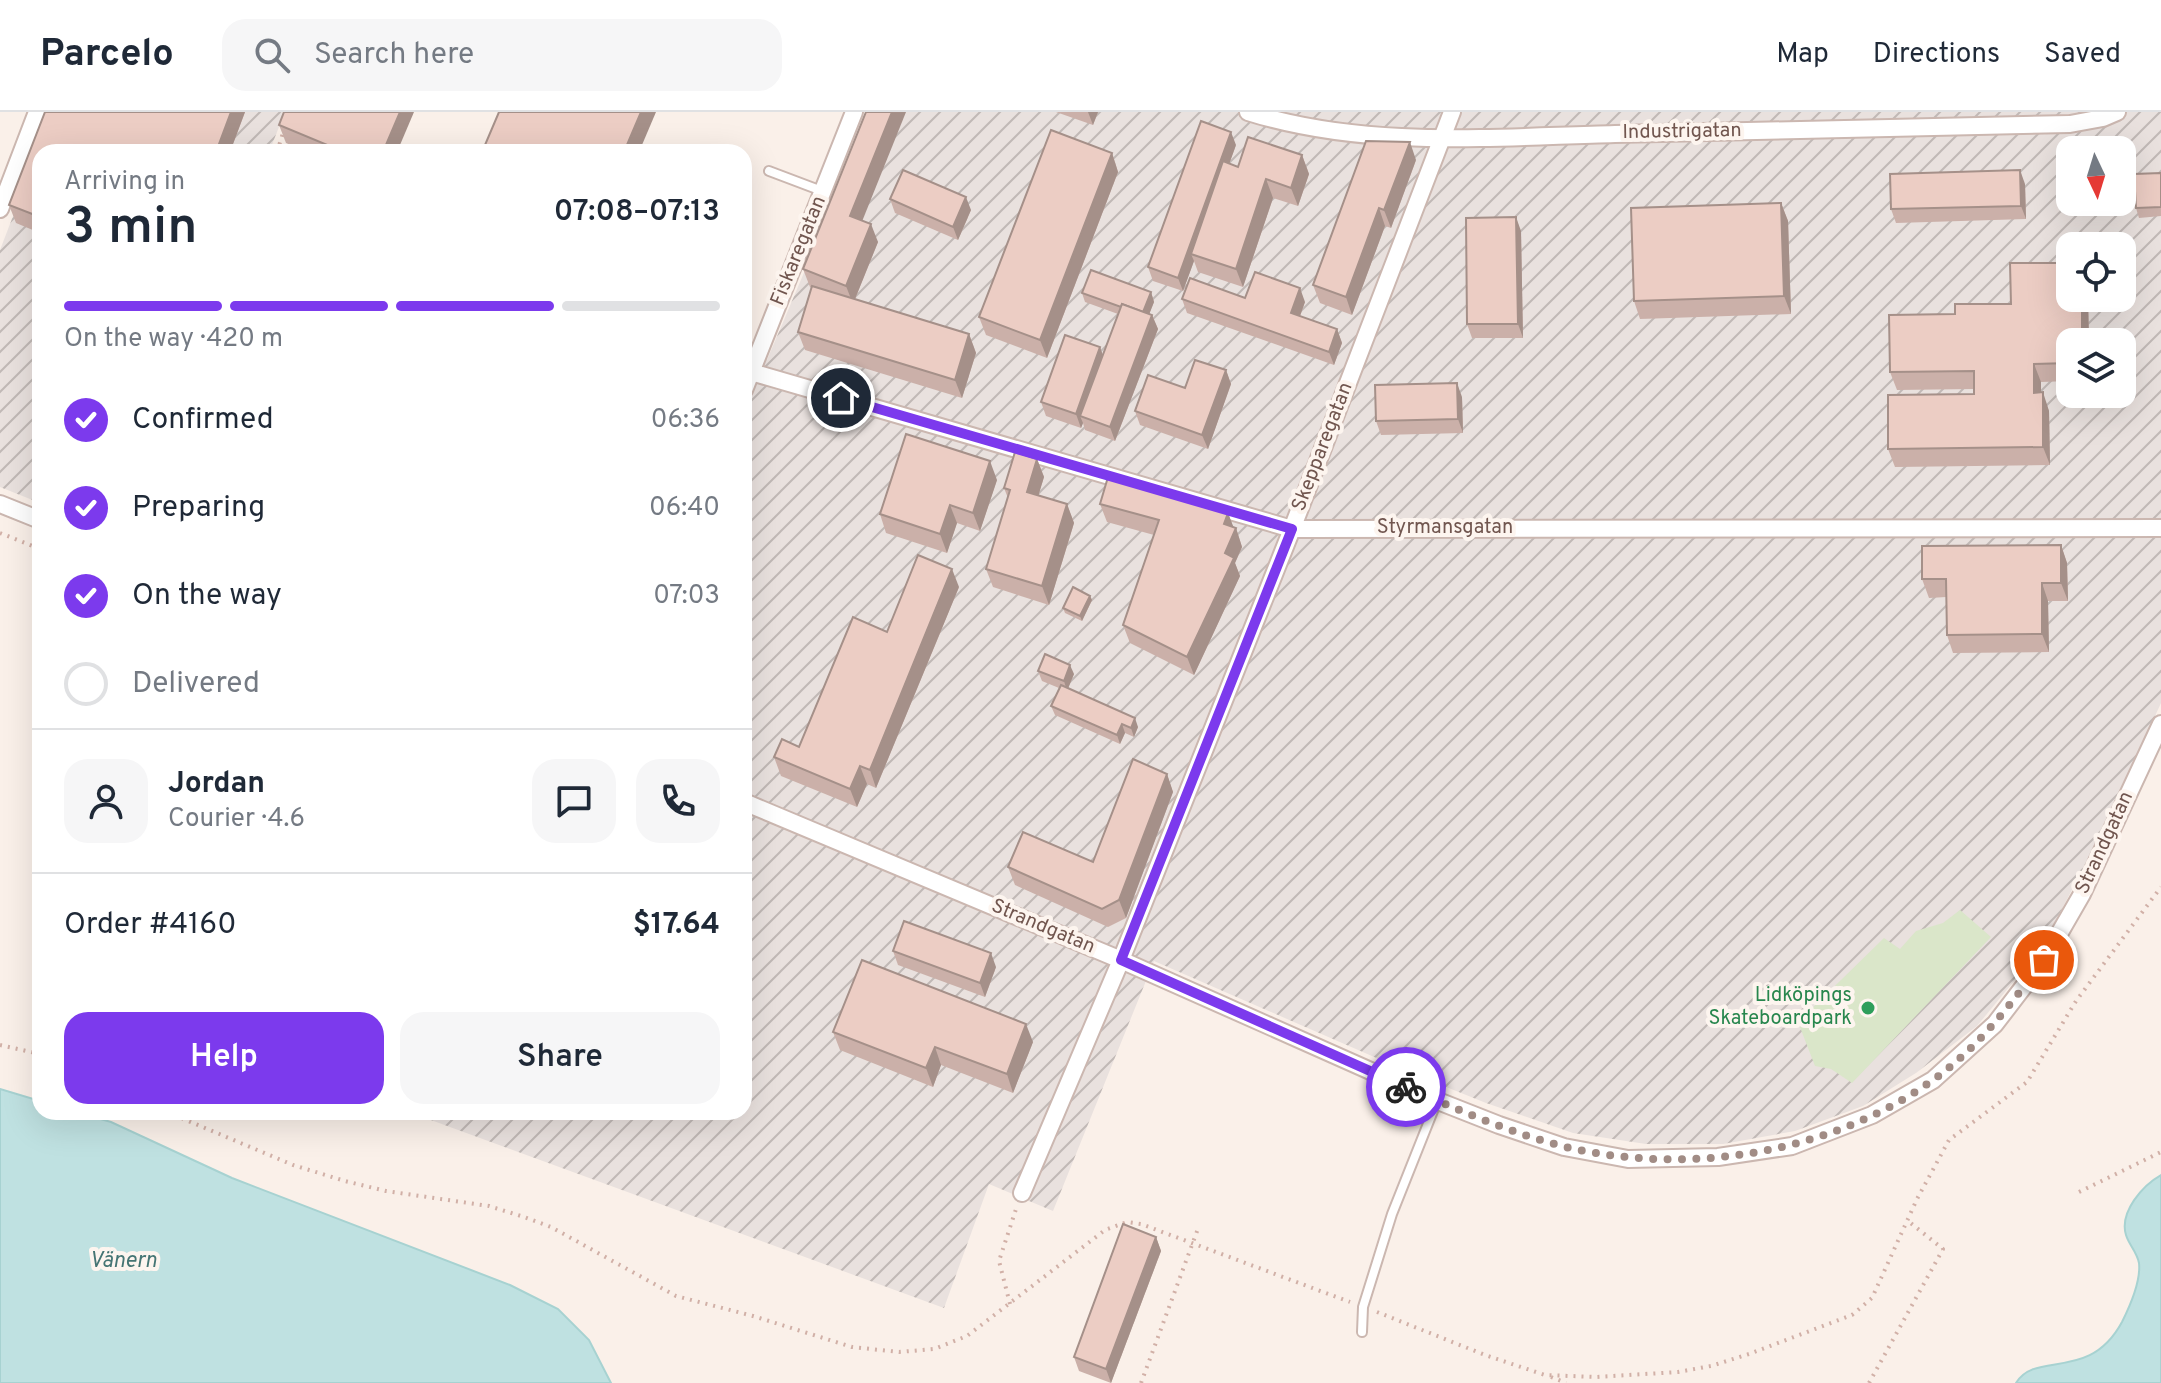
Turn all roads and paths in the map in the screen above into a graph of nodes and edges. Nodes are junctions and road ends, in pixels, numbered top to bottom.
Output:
1 (37, 112) edge
2 (854, 112) edge
3 (1248, 112) edge
4 (1452, 112) edge
5 (2117, 112) edge
6 (286, 125) edge
7 (1440, 138) junction
8 (280, 144) edge
9 (769, 171) dead end
10 (822, 191) junction
11 (0, 209) edge
12 (752, 369) edge
13 (752, 372) edge
14 (0, 504) edge
15 (32, 517) edge
16 (2161, 528) edge
17 (1292, 529) junction
18 (0, 533) edge
19 (32, 546) edge
20 (2161, 724) edge
21 (752, 805) edge
22 (2161, 887) edge
23 (1121, 960) junction
24 (0, 1045) edge
25 (32, 1052) edge
26 (1438, 1101) junction
27 (186, 1120) edge
28 (2161, 1152) edge
29 (2079, 1192) dead end
30 (1022, 1193) joint
31 (1907, 1220) junction
32 (1199, 1226) dead end
33 (1193, 1245) junction
34 (1010, 1304) junction
35 (1363, 1307) junction
36 (1362, 1332) dead end
37 (1545, 1375) junction
38 (1141, 1383) edge
39 (1566, 1383) edge
40 (1869, 1383) edge

1 - 11 street
2 - 10 street, Fiskaregatan
3 - 7 street, Industrigatan
4 - 7 street, Skepparegatan
5 - 7 street, Industrigatan
6 - 8 path
7 - 17 street, Skepparegatan
9 - 10 lane
10 - 12 street, Fiskaregatan
13 - 17 street, Styrmansgatan
14 - 15 street
16 - 17 street, Styrmansgatan
17 - 23 street, Skepparegatan
18 - 19 path
20 - 26 street, Strandgatan
21 - 23 street, Strandgatan
22 - 31 path
23 - 26 street, Strandgatan
23 - 30 street, Skepparegatan
24 - 25 path
26 - 35 lane
27 - 34 path
28 - 29 path
30 - 34 path
31 - 37 path
31 - 40 path
32 - 33 path
33 - 34 path
33 - 35 path
33 - 38 path
35 - 36 lane
35 - 37 path
37 - 39 path

